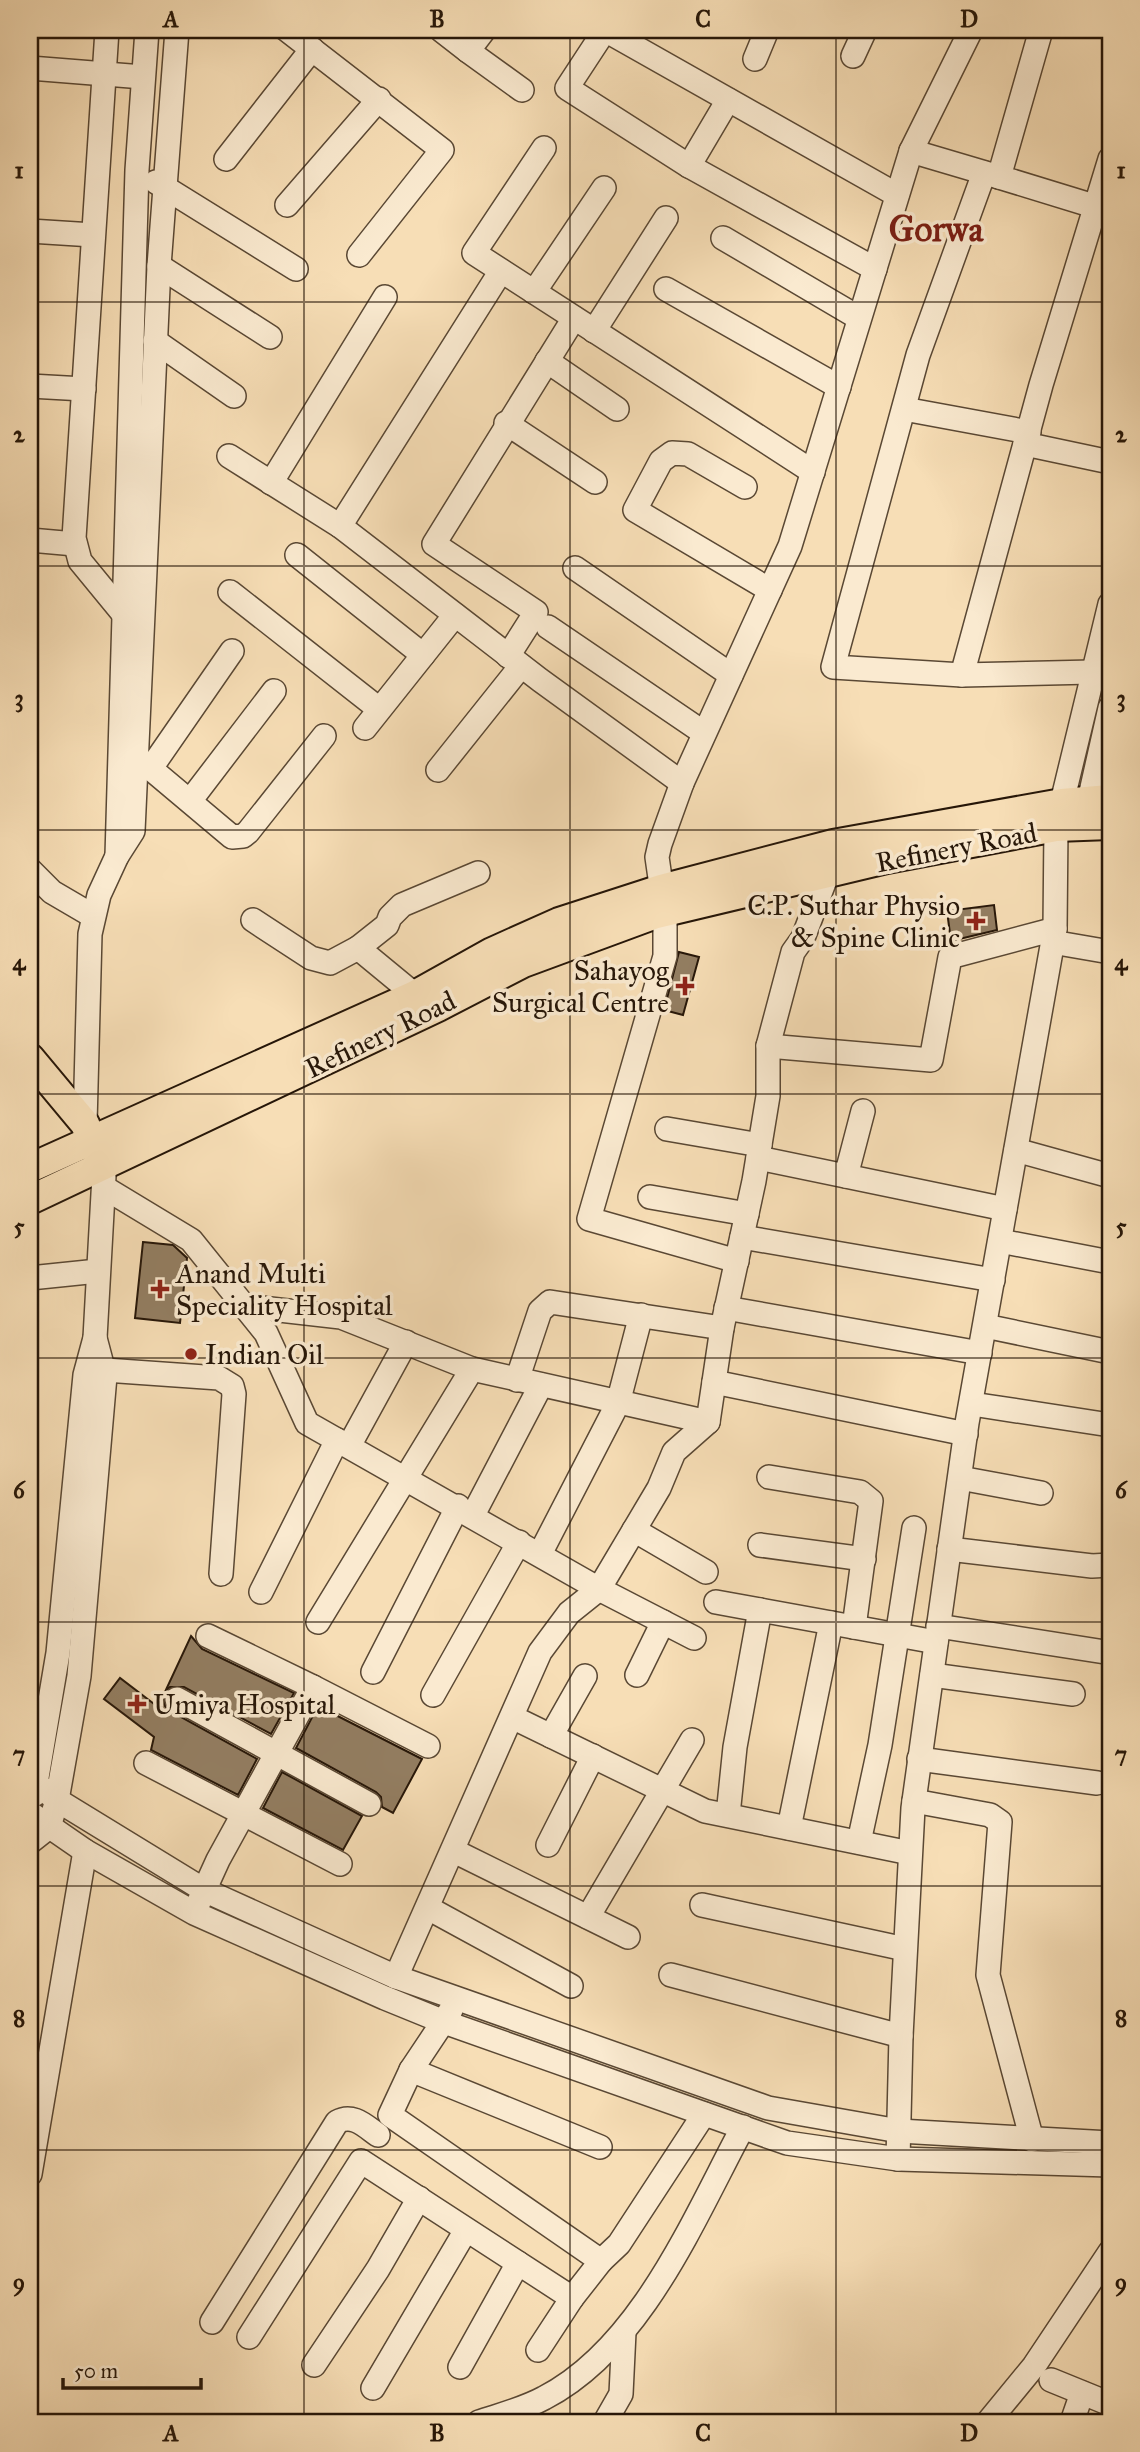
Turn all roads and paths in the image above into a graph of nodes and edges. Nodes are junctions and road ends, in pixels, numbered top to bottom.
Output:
1 (107, 30) edge
2 (160, 30) edge
3 (177, 30) edge
4 (287, 30) edge
5 (441, 30) edge
6 (484, 30) edge
7 (597, 30) edge
8 (767, 30) edge
9 (864, 30) edge
10 (971, 30) edge
11 (1041, 30) edge
12 (146, 39) edge
13 (312, 49) junction
14 (468, 51) junction
15 (853, 56) dead end
16 (755, 59) dead end
17 (30, 68) edge
18 (104, 75) junction
19 (143, 77) junction
20 (522, 90) dead end
21 (379, 99) junction
22 (728, 100) junction
23 (544, 148) dead end
24 (911, 150) junction
25 (226, 159) dead end
26 (1110, 159) edge
27 (689, 166) junction
28 (137, 170) junction
29 (992, 175) junction
30 (166, 188) junction
31 (604, 188) dead end
32 (897, 195) junction
33 (287, 205) dead end
34 (1103, 209) edge
35 (666, 218) dead end
36 (30, 231) edge
37 (93, 236) junction
38 (723, 238) dead end
39 (359, 255) dead end
40 (159, 266) junction
41 (296, 269) dead end
42 (875, 269) junction
43 (501, 271) junction
44 (666, 289) dead end
45 (534, 292) junction
46 (385, 297) dead end
47 (574, 318) junction
48 (859, 318) junction
49 (594, 331) junction
50 (270, 337) dead end
51 (155, 341) junction
52 (547, 361) junction
53 (30, 386) edge
54 (839, 387) junction
55 (84, 389) junction
56 (234, 396) dead end
57 (904, 409) junction
58 (617, 410) dead end
59 (506, 423) junction
60 (1027, 438) junction
61 (229, 456) dead end
62 (1110, 462) edge
63 (813, 472) junction
64 (595, 482) dead end
65 (271, 483) junction
66 (745, 487) dead end
67 (340, 526) junction
68 (30, 540) edge
69 (75, 544) junction
70 (297, 555) dead end
71 (575, 568) dead end
72 (769, 590) junction
73 (135, 592) junction
74 (230, 592) dead end
75 (1110, 604) edge
76 (455, 615) junction
77 (126, 618) junction
78 (548, 627) dead end
79 (1104, 645) edge
80 (232, 651) dead end
81 (423, 654) junction
82 (514, 661) junction
83 (1092, 672) junction
84 (731, 675) junction
85 (962, 675) junction
86 (274, 691) dead end
87 (1110, 708) edge
88 (379, 709) junction
89 (365, 728) dead end
90 (704, 733) junction
91 (324, 736) dead end
92 (145, 763) junction
93 (438, 770) dead end
94 (682, 783) junction
95 (191, 802) junction
96 (1085, 813) edge
97 (828, 845) junction
98 (117, 856) junction
99 (30, 870) edge
100 (478, 873) dead end
101 (827, 875) junction
102 (663, 901) junction
103 (93, 916) junction
104 (253, 920) dead end
105 (1054, 935) junction
106 (358, 947) junction
107 (1110, 952) edge
108 (415, 995) junction
109 (768, 1046) junction
110 (30, 1058) edge
111 (863, 1111) dead end
112 (667, 1129) dead end
113 (88, 1131) junction
114 (1016, 1150) junction
115 (759, 1152) junction
116 (30, 1168) edge
117 (846, 1176) junction
118 (1110, 1176) edge
119 (104, 1177) junction
120 (650, 1197) dead end
121 (30, 1200) edge
122 (1005, 1209) junction
123 (747, 1214) junction
124 (742, 1237) junction
125 (1000, 1241) junction
126 (737, 1261) junction
127 (1110, 1262) edge
128 (98, 1271) junction
129 (30, 1278) edge
130 (993, 1280) junction
131 (244, 1306) junction
132 (641, 1315) junction
133 (724, 1318) junction
134 (985, 1326) junction
135 (94, 1338) junction
136 (406, 1342) junction
137 (1110, 1352) edge
138 (980, 1353) junction
139 (472, 1369) junction
140 (105, 1370) junction
141 (517, 1380) junction
142 (714, 1382) junction
143 (541, 1385) junction
144 (618, 1403) junction
145 (972, 1404) junction
146 (708, 1422) junction
147 (1110, 1425) edge
148 (966, 1434) junction
149 (343, 1443) junction
150 (405, 1476) junction
151 (769, 1477) dead end
152 (960, 1479) junction
153 (1041, 1493) dead end
154 (465, 1511) junction
155 (914, 1528) dead end
156 (634, 1530) junction
157 (519, 1542) junction
158 (760, 1545) dead end
159 (950, 1549) junction
160 (540, 1554) junction
161 (864, 1559) junction
162 (1110, 1565) edge
163 (706, 1572) dead end
164 (220, 1574) dead end
165 (600, 1589) junction
166 (261, 1592) dead end
167 (716, 1602) dead end
168 (760, 1610) junction
169 (318, 1622) dead end
170 (663, 1622) junction
171 (831, 1623) junction
172 (853, 1627) junction
173 (895, 1634) junction
174 (937, 1634) junction
175 (208, 1636) dead end
176 (694, 1638) dead end
177 (1105, 1652) dead end
178 (373, 1672) dead end
179 (637, 1675) dead end
180 (932, 1675) junction
181 (585, 1676) dead end
182 (313, 1687) junction
183 (433, 1695) dead end
184 (1073, 1695) dead end
185 (177, 1699) dead end
186 (512, 1717) junction
187 (551, 1736) junction
188 (692, 1740) dead end
189 (428, 1746) dead end
190 (276, 1752) junction
191 (593, 1756) junction
192 (919, 1759) junction
193 (146, 1763) dead end
194 (33, 1782) edge
195 (1097, 1783) dead end
196 (664, 1790) junction
197 (57, 1800) junction
198 (914, 1801) junction
199 (369, 1804) dead end
200 (30, 1812) edge
201 (243, 1814) junction
202 (728, 1815) junction
203 (48, 1827) junction
204 (789, 1828) junction
205 (30, 1842) edge
206 (859, 1842) junction
207 (548, 1844) dead end
208 (85, 1851) junction
209 (454, 1851) junction
210 (910, 1853) junction
211 (340, 1864) dead end
212 (204, 1890) junction
213 (702, 1905) dead end
214 (428, 1908) junction
215 (194, 1913) junction
216 (588, 1917) junction
217 (628, 1937) dead end
218 (905, 1949) junction
219 (671, 1975) dead end
220 (396, 1977) junction
221 (571, 1986) dead end
222 (458, 1999) junction
223 (444, 2022) junction
224 (901, 2036) junction
225 (411, 2070) junction
226 (665, 2072) junction
227 (655, 2096) junction
228 (36, 2098) edge
229 (704, 2114) junction
230 (384, 2125) junction
231 (743, 2127) junction
232 (899, 2131) junction
233 (1032, 2140) junction
234 (1110, 2143) edge
235 (600, 2147) dead end
236 (898, 2159) junction
237 (361, 2161) junction
238 (1110, 2165) edge
239 (30, 2174) edge
240 (419, 2199) junction
241 (466, 2230) junction
242 (1110, 2252) edge
243 (601, 2261) junction
244 (518, 2263) junction
245 (572, 2298) junction
246 (212, 2322) dead end
247 (625, 2332) junction
248 (249, 2337) dead end
249 (538, 2350) dead end
250 (314, 2365) dead end
251 (460, 2367) dead end
252 (1051, 2380) dead end
253 (373, 2388) dead end
254 (1082, 2393) junction
255 (1110, 2404) edge
256 (479, 2422) edge
257 (605, 2422) edge
258 (988, 2422) edge
259 (1072, 2422) edge

1 - 18 street
2 - 12 street
3 - 30 street
4 - 13 street
5 - 14 street
6 - 14 street
7 - 22 street
7 - 27 street
8 - 16 street
9 - 15 street
10 - 24 street
11 - 29 street
12 - 19 street
13 - 21 street
13 - 25 street
14 - 20 street
17 - 18 street
18 - 19 street
18 - 37 street
19 - 28 street
21 - 33 street
21 - 39 street
22 - 27 street
22 - 32 street
23 - 43 street
24 - 29 street
24 - 32 street
26 - 34 street
27 - 42 street
28 - 30 street
28 - 73 street
29 - 34 street
29 - 57 street
30 - 40 street
30 - 41 street
31 - 45 street
32 - 42 street
34 - 60 street
35 - 49 street
36 - 37 street
37 - 55 street
38 - 48 street
40 - 50 street
40 - 51 street
42 - 48 street
43 - 45 street
43 - 67 street
44 - 54 street
45 - 47 street
46 - 65 street
47 - 49 street
47 - 52 street
48 - 54 street
49 - 63 street
51 - 56 street
51 - 73 street
52 - 58 street
52 - 59 street
53 - 55 street
54 - 63 street
55 - 69 street
57 - 60 street
57 - 85 street
59 - 64 street
59 - 82 street
60 - 62 street
60 - 85 street
61 - 65 street
63 - 72 street
65 - 67 street
66 - 72 street
67 - 76 street
68 - 69 street
69 - 77 street
70 - 81 street
71 - 84 street
72 - 84 street
73 - 77 street
73 - 92 street
74 - 88 street
75 - 79 street
76 - 81 street
76 - 82 street
77 - 98 street
78 - 90 street
79 - 83 street
80 - 92 street
81 - 88 street
82 - 93 street
82 - 94 street
83 - 85 street
83 - 96 street
84 - 90 street
86 - 95 street
87 - 96 street
88 - 89 street
90 - 94 street
91 - 95 street
92 - 95 street
92 - 98 street
94 - 102 street
96 - 97 main road, Refinery Road
96 - 101 main road, Refinery Road
96 - 105 street
97 - 101 street
97 - 102 main road, Refinery Road
98 - 103 street
99 - 103 street
100 - 106 street
101 - 102 main road, Refinery Road
101 - 109 street
102 - 108 main road, Refinery Road
102 - 119 main road, Refinery Road
102 - 126 street
103 - 113 street
104 - 106 street
105 - 107 street
105 - 109 street
105 - 114 street
106 - 108 street
108 - 113 main road, Refinery Road
109 - 115 street
110 - 113 main road
111 - 117 street
112 - 115 street
113 - 116 main road, Refinery Road
113 - 119 main road
114 - 118 street
114 - 122 street
115 - 117 street
115 - 123 street
117 - 122 street
119 - 121 main road, Refinery Road
119 - 128 street
119 - 131 street
120 - 123 street
122 - 125 street
123 - 124 street
124 - 126 street
124 - 130 street
125 - 127 street
125 - 130 street
126 - 133 street
128 - 129 street
128 - 135 street
130 - 134 street
131 - 136 street
131 - 149 street
132 - 133 street
132 - 141 street
132 - 144 street
133 - 138 street
133 - 142 street
134 - 137 street
134 - 138 street
135 - 140 street
135 - 194 street
136 - 139 street
136 - 149 street
138 - 145 street
139 - 141 street
139 - 150 street
140 - 164 street
140 - 197 street
141 - 143 street
142 - 146 street
142 - 148 street
143 - 144 street
143 - 154 street
144 - 146 street
144 - 160 street
145 - 147 street
145 - 148 street
146 - 156 street
148 - 152 street
149 - 150 street
149 - 166 street
150 - 154 street
150 - 169 street
151 - 161 street
152 - 153 street
152 - 159 street
154 - 157 street
154 - 178 street
155 - 173 street
156 - 163 street
156 - 165 street
157 - 160 street
157 - 183 street
158 - 161 street
159 - 162 street
159 - 174 street
160 - 165 street
161 - 172 street
165 - 170 street
165 - 186 street
167 - 168 street
168 - 171 street
168 - 202 street
170 - 176 street
170 - 179 street
171 - 172 street
171 - 204 street
172 - 173 street
173 - 174 street
173 - 206 street
174 - 177 street
174 - 180 street
175 - 182 street
180 - 184 street
180 - 192 street
181 - 187 street
182 - 189 street
182 - 190 street
185 - 190 street
186 - 187 street
186 - 209 street
187 - 191 street
188 - 196 street
190 - 199 street
190 - 201 street
191 - 196 street
191 - 207 street
192 - 195 street
192 - 198 street
193 - 201 street
194 - 197 street
194 - 200 street
196 - 202 street
196 - 216 street
197 - 203 street
197 - 212 street
198 - 210 street
198 - 233 street
200 - 203 street
201 - 211 street
201 - 212 street
202 - 204 street
203 - 205 street
203 - 208 street
204 - 206 street
206 - 210 street
208 - 215 street
208 - 228 street
209 - 214 street
209 - 216 street
210 - 218 street
212 - 215 street
212 - 220 street
213 - 218 street
214 - 220 street
214 - 221 street
215 - 223 street
216 - 217 street
218 - 224 street
219 - 224 street
220 - 222 street
222 - 223 street
222 - 226 street
223 - 225 street
223 - 227 street
224 - 232 street
225 - 230 street
225 - 235 street
226 - 227 street
226 - 232 street
227 - 229 street
228 - 239 street
229 - 231 street
229 - 243 street
230 - 237 street
230 - 243 street
230 - 246 street
231 - 236 street
231 - 247 street
232 - 233 street
232 - 236 street
233 - 234 street
236 - 238 street
237 - 240 street
237 - 248 street
240 - 241 street
240 - 250 street
241 - 244 street
241 - 253 street
242 - 258 street
243 - 245 street
244 - 245 street
244 - 251 street
245 - 249 street
247 - 256 street
247 - 257 street
252 - 254 street
254 - 255 street
254 - 259 street

